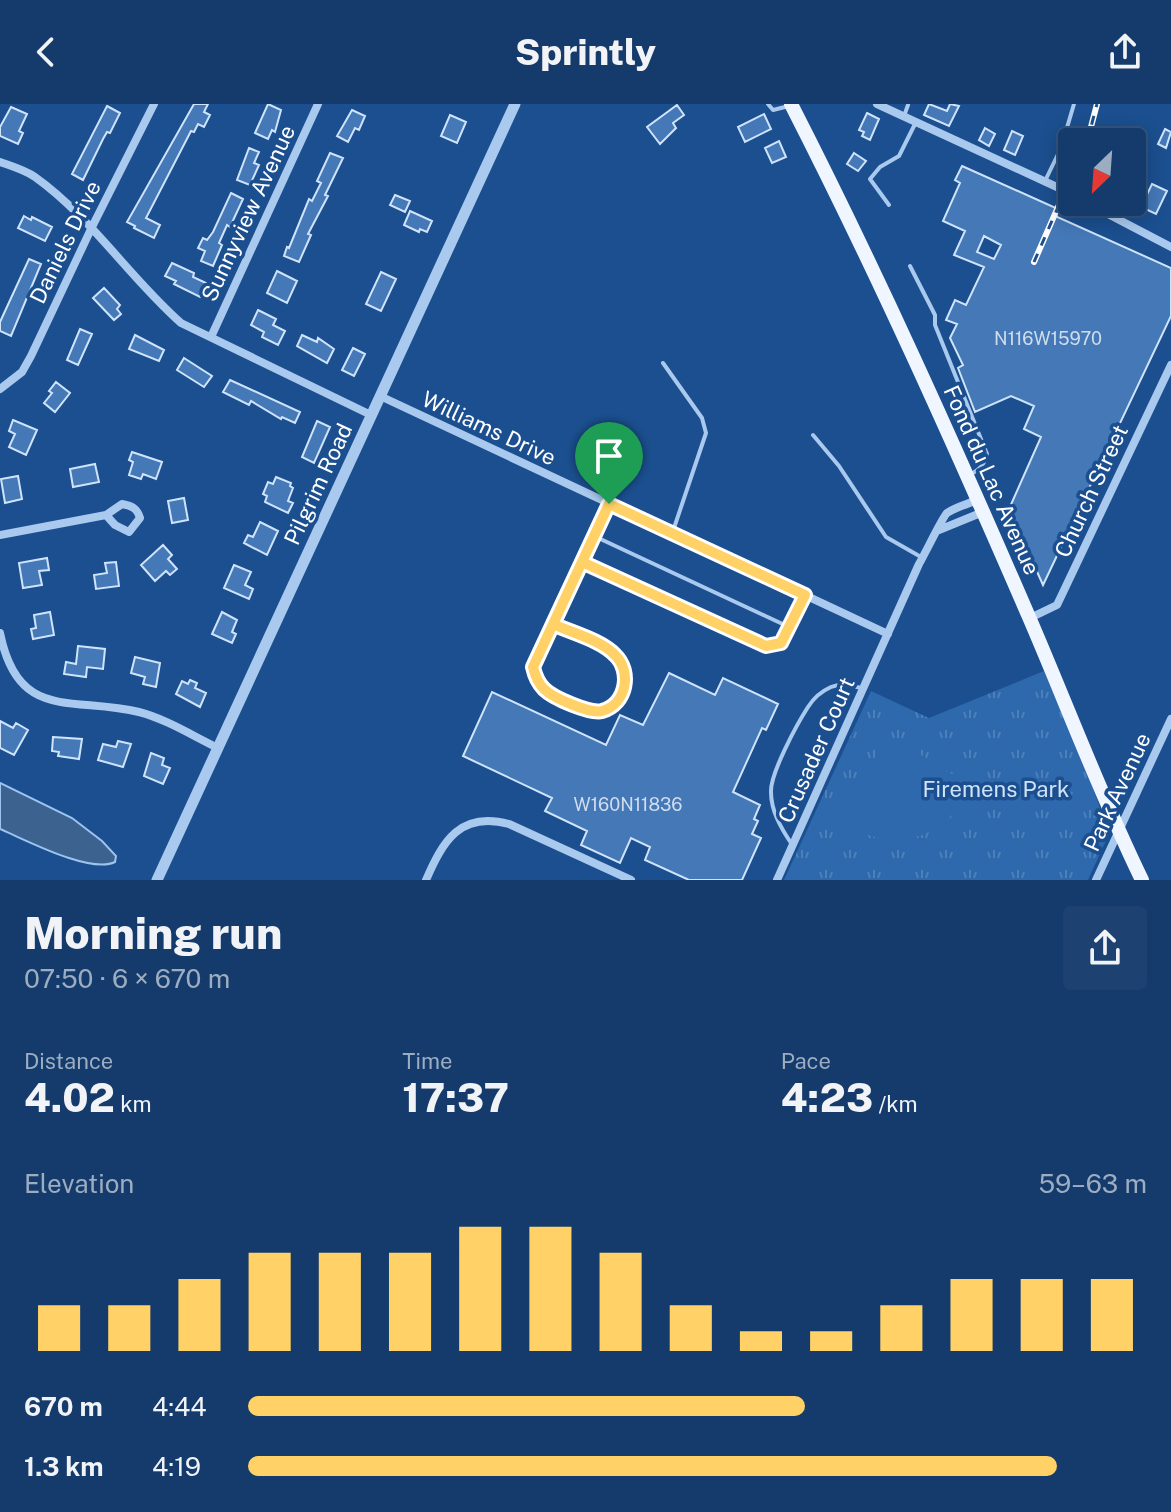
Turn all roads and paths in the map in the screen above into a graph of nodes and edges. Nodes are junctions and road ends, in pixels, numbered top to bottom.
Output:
1 (154, 104) edge
2 (318, 104) edge
3 (515, 104) edge
4 (768, 104) edge
5 (791, 104) edge
6 (877, 104) edge
7 (1074, 104) edge
8 (908, 105) edge
9 (904, 116) junction
10 (916, 122) junction
11 (0, 162) edge
12 (1045, 181) junction
13 (1058, 187) edge
14 (889, 205) dead end
15 (1112, 216) edge
16 (92, 227) junction
17 (1171, 247) edge
18 (910, 266) dead end
19 (211, 337) junction
20 (663, 363) dead end
21 (1171, 365) edge
22 (0, 389) edge
23 (380, 396) junction
24 (371, 415) junction
25 (813, 435) dead end
26 (966, 476) junction
27 (609, 504) junction
28 (980, 506) junction
29 (106, 515) dead end
30 (672, 533) junction
31 (0, 535) edge
32 (594, 536) junction
33 (923, 558) junction
34 (582, 562) junction
35 (805, 595) junction
36 (1030, 618) junction
37 (553, 624) junction
38 (789, 627) junction
39 (0, 633) edge
40 (888, 634) junction
41 (863, 689) junction
42 (1171, 719) edge
43 (218, 748) junction
44 (1118, 831) junction
45 (793, 845) junction
46 (157, 880) edge
47 (426, 880) edge
48 (631, 880) edge
49 (777, 880) edge
50 (1096, 880) edge
51 (1142, 880) edge

1 - 16 street, Daniels Drive
2 - 19 street, Sunnyview Avenue
3 - 23 street, Pilgrim Road
4 - 5 lane
5 - 26 main road, Fond du Lac Avenue
6 - 9 street
7 - 12 lane
8 - 9 lane
9 - 10 street
10 - 12 street
10 - 14 lane
11 - 16 street
12 - 13 street
15 - 17 street
16 - 19 street
16 - 22 street, Daniels Drive
18 - 26 lane
19 - 24 street
20 - 30 lane
21 - 36 street, Church Street
23 - 24 street, Pilgrim Road
23 - 27 street, Williams Drive
24 - 43 street, Pilgrim Road
25 - 33 lane
26 - 28 main road, Fond du Lac Avenue
27 - 30 street, Williams Drive
27 - 32 lane
28 - 33 street, Crusader Court
28 - 36 main road, Fond du Lac Avenue
29 - 31 street
30 - 35 street, Williams Drive
32 - 34 lane
32 - 38 lane
33 - 40 street, Crusader Court
34 - 37 lane
34 - 38 lane
35 - 38 lane
35 - 40 street, Williams Drive
36 - 44 main road, Fond du Lac Avenue
37 - 37 lane
39 - 43 street
40 - 41 street, Crusader Court
41 - 45 street, Crusader Court
41 - 45 lane
42 - 44 street, Park Avenue
43 - 46 street, Pilgrim Road
44 - 50 street, Park Avenue
44 - 51 main road, Fond du Lac Avenue
45 - 49 street, Crusader Court
47 - 48 street

